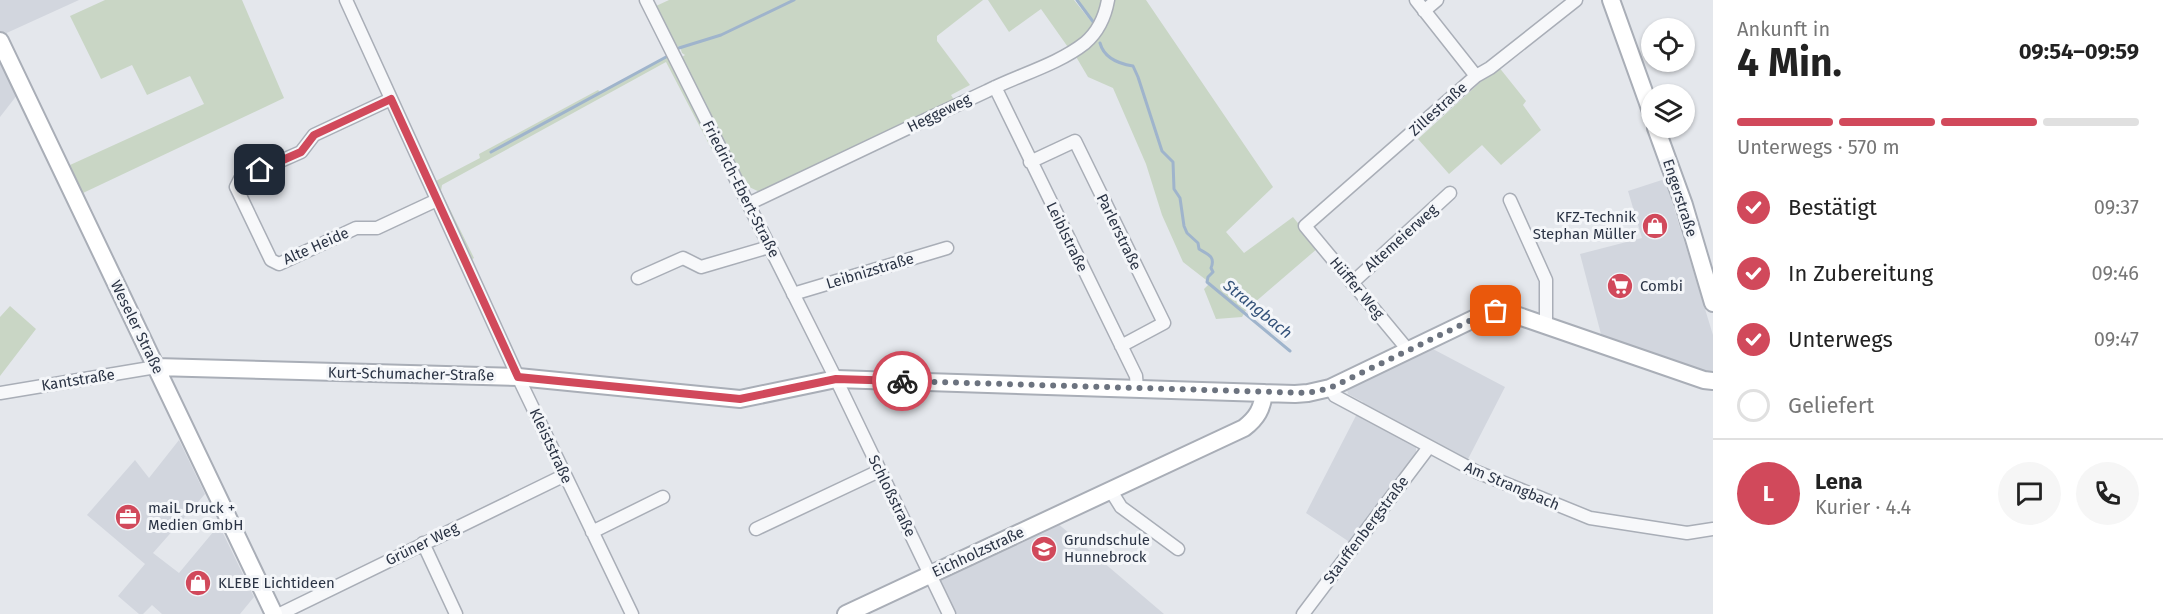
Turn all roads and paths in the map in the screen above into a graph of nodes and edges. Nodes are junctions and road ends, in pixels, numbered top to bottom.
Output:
1 (346, 0) edge
2 (646, 0) edge
3 (1108, 0) edge
4 (1416, 0) edge
5 (1437, 0) edge
6 (1576, 0) edge
7 (1611, 0) edge
8 (1424, 11) junction
9 (0, 41) edge
10 (1476, 76) junction
11 (1641, 84) edge
12 (995, 87) junction
13 (391, 99) junction
14 (1660, 138) edge
15 (1030, 162) junction
16 (1450, 193) dead end
17 (1510, 200) dead end
18 (437, 201) junction
19 (748, 204) junction
20 (1305, 226) joint
21 (769, 247) junction
22 (947, 248) dead end
23 (638, 278) dead end
24 (1352, 283) junction
25 (793, 294) junction
26 (1713, 303) edge
27 (1542, 325) junction
28 (1121, 346) junction
29 (1408, 350) junction
30 (156, 368) junction
31 (518, 377) junction
32 (836, 379) junction
33 (1713, 381) edge
34 (1137, 388) junction
35 (1330, 388) junction
36 (0, 393) edge
37 (1264, 393) junction
38 (1429, 447) junction
39 (879, 471) junction
40 (565, 475) junction
41 (1111, 491) junction
42 (663, 497) dead end
43 (756, 529) dead end
44 (1713, 529) edge
45 (592, 532) junction
46 (423, 543) junction
47 (1178, 549) dead end
48 (931, 574) junction
49 (274, 614) edge
50 (280, 614) edge
51 (456, 614) edge
52 (632, 614) edge
53 (846, 614) edge
54 (949, 614) edge
55 (1304, 614) edge

1 - 13 street, Kleiststraße
2 - 19 street, Friedrich-Ebert-Straße
3 - 12 street, Heggeweg
4 - 8 street
5 - 8 street
6 - 10 street, Zillestraße
7 - 11 street
8 - 10 street
9 - 30 street, Weseler Straße
10 - 20 street, Zillestraße
12 - 15 street, Leiblstraße
12 - 19 street, Heggeweg
13 - 18 street, Kleiststraße
13 - 18 street, Alte Heide
14 - 26 street, Engerstraße
15 - 28 street, Leiblstraße
15 - 28 street, Parlerstraße
16 - 24 street, Altemeierweg
17 - 27 street
18 - 31 street, Kleiststraße
19 - 21 street, Friedrich-Ebert-Straße
20 - 24 street, Hüffer Weg
21 - 23 street
21 - 25 street, Friedrich-Ebert-Straße
22 - 25 street, Leibnizstraße
24 - 29 street, Hüffer Weg
25 - 32 street, Friedrich-Ebert-Straße
27 - 29 street, Kurt-Schumacher-Straße
27 - 33 street, Kurt-Schumacher-Straße
28 - 34 street, Leiblstraße
29 - 35 street, Kurt-Schumacher-Straße
30 - 31 street, Kurt-Schumacher-Straße
30 - 36 street, Kantstraße
30 - 49 street, Weseler Straße
31 - 32 street, Kurt-Schumacher-Straße
31 - 40 street, Kleiststraße
32 - 34 street, Kurt-Schumacher-Straße
32 - 39 street, Schloßstraße
34 - 37 street, Kurt-Schumacher-Straße
35 - 37 street, Kurt-Schumacher-Straße
35 - 38 street, Am Strangbach
37 - 41 street, Eichholzstraße
38 - 44 street, Am Strangbach
38 - 55 street, Stauffenbergstraße
39 - 43 street
39 - 48 street, Schloßstraße
40 - 45 street, Kleiststraße
40 - 46 street, Grüner Weg
41 - 47 street
41 - 48 street, Eichholzstraße
42 - 45 street
45 - 52 street, Kleiststraße
46 - 50 street, Grüner Weg
46 - 51 street
48 - 53 street, Eichholzstraße
48 - 54 street, Schloßstraße

